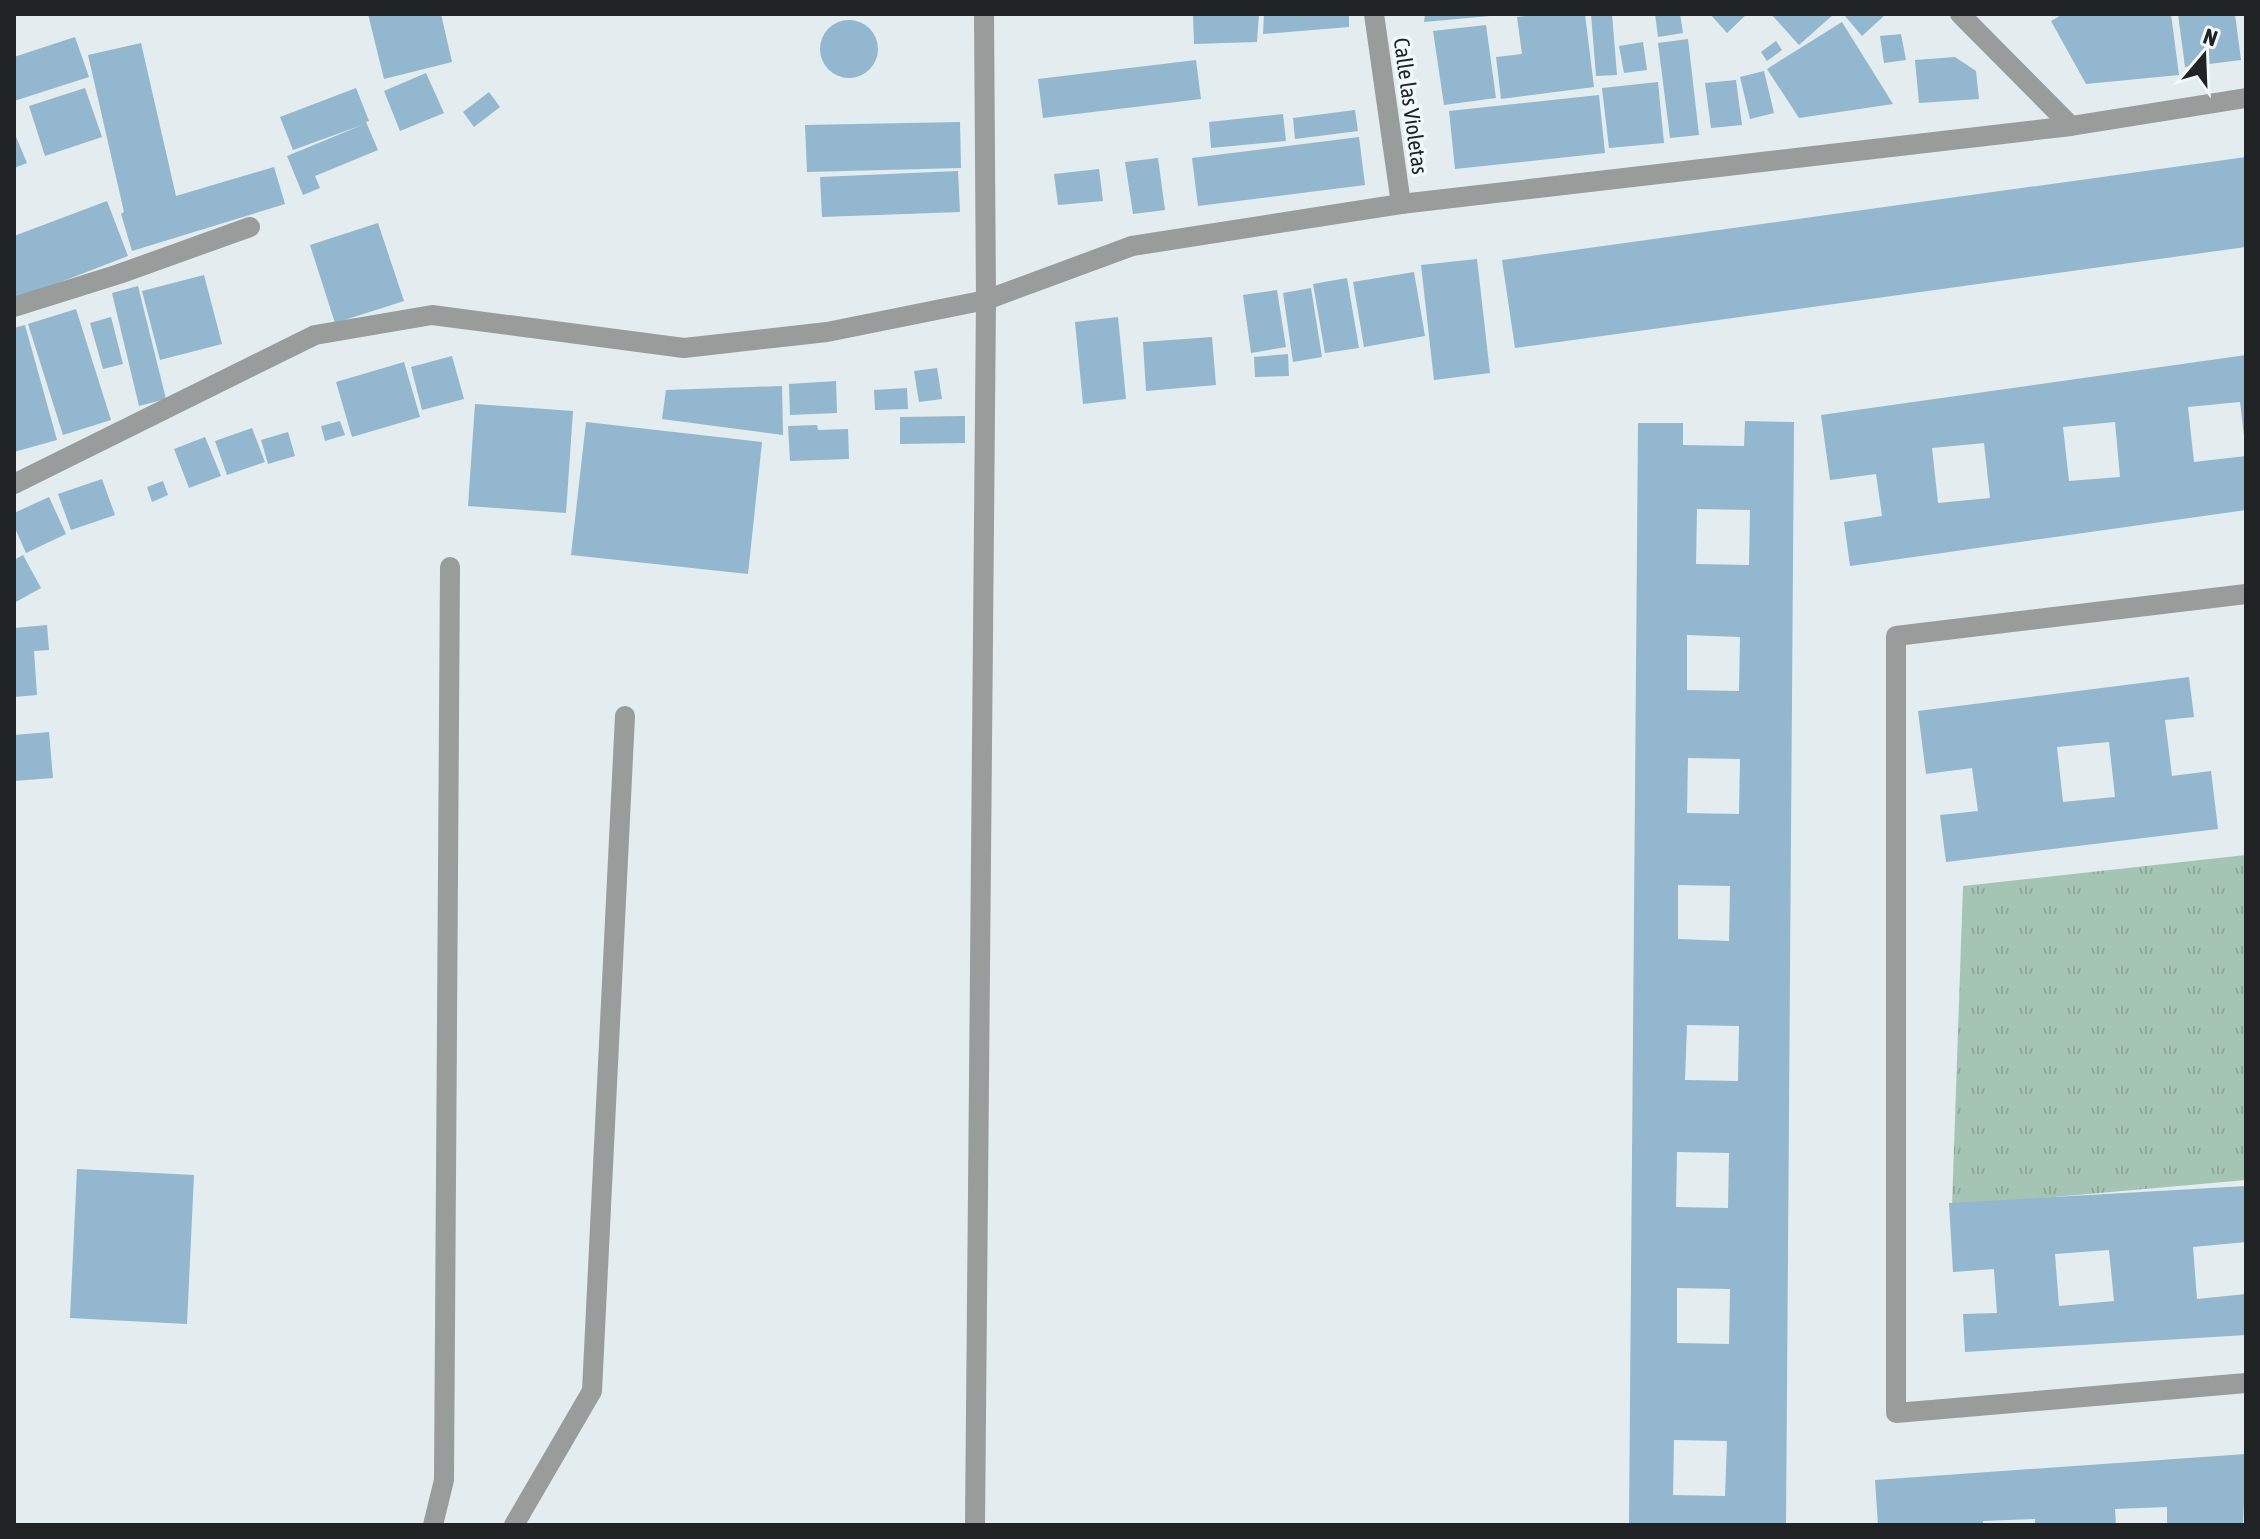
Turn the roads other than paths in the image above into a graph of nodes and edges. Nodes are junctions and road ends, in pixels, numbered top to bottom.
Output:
1 (984, 14) edge
2 (1374, 14) edge
3 (1960, 14) edge
4 (2246, 98) edge
5 (2071, 126) junction
6 (1401, 204) junction
7 (250, 227) dead end
8 (986, 300) junction
9 (14, 307) edge
10 (14, 484) edge
11 (450, 567) dead end
12 (2246, 594) edge
13 (625, 716) dead end
14 (2246, 1383) edge
15 (433, 1525) edge
16 (514, 1525) edge
17 (975, 1525) edge

1 - 8 street
2 - 6 street, Calle las Violetas
3 - 5 street
4 - 5 street
5 - 6 street
6 - 8 street
7 - 9 street
8 - 10 street
8 - 17 street
11 - 15 street
12 - 14 street
13 - 16 street

